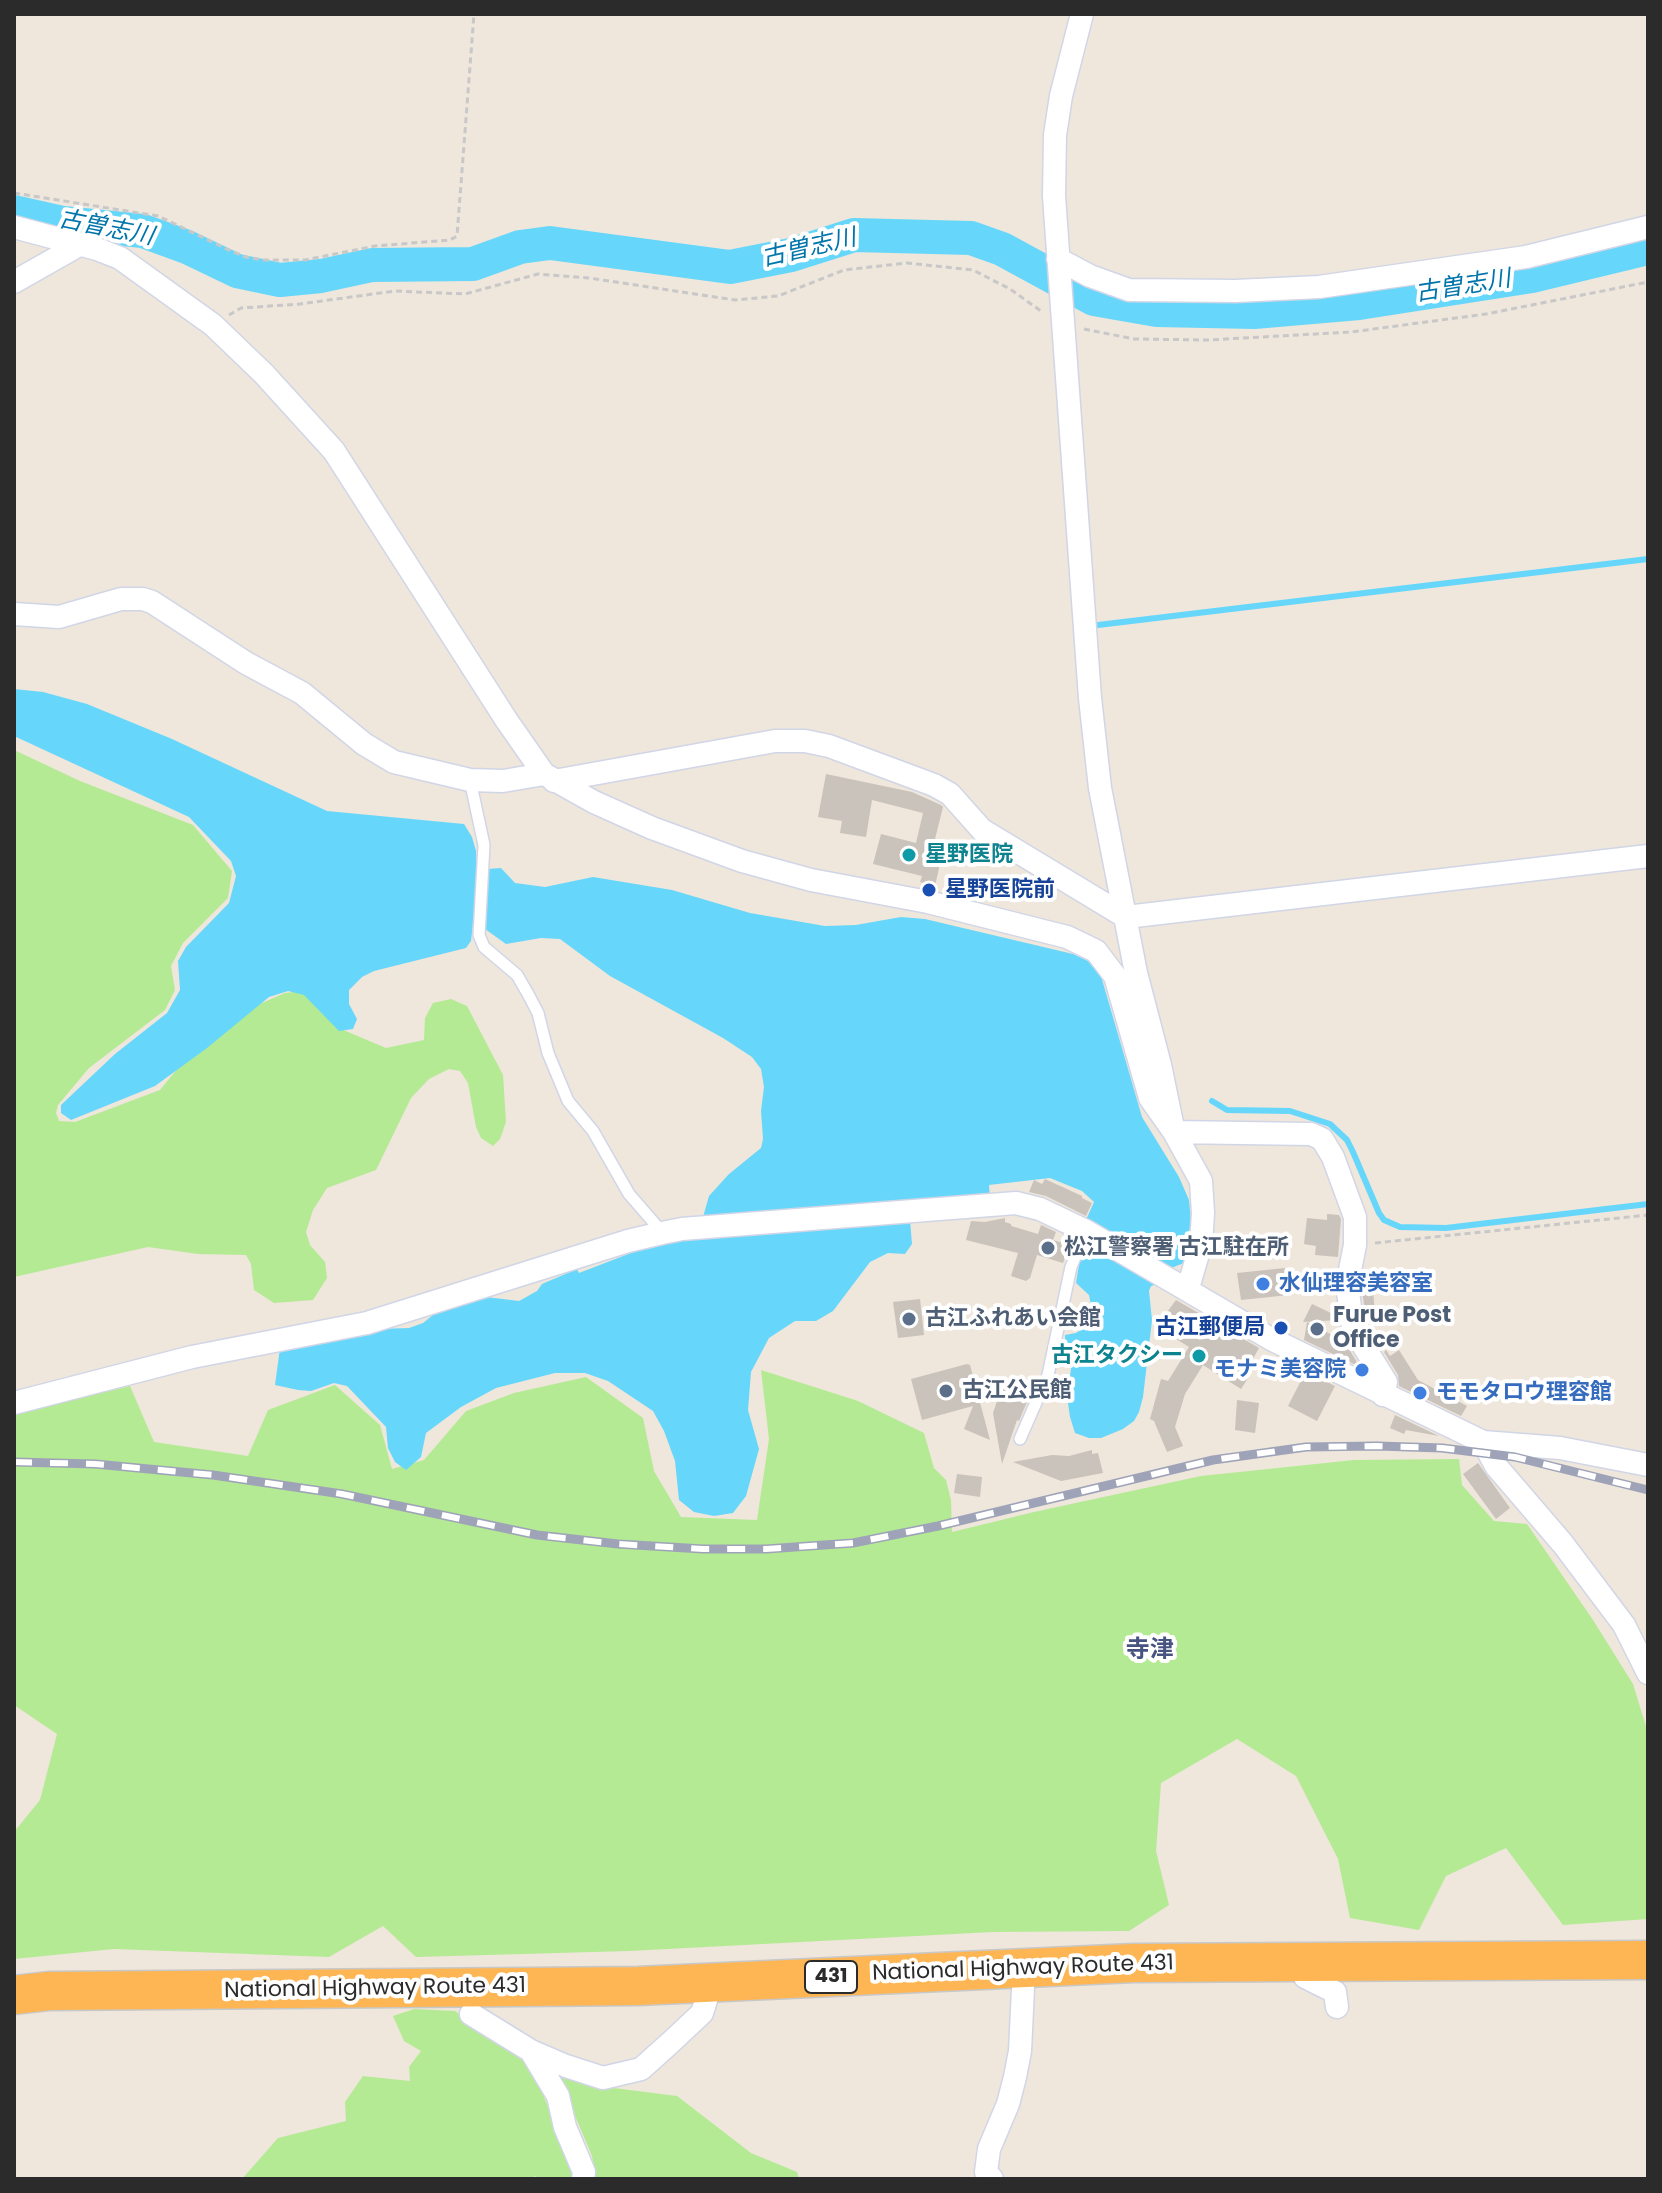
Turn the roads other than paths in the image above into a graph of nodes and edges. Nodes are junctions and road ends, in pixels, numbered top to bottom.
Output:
1 (1082, 14) edge
2 (14, 227) edge
3 (1648, 227) edge
4 (81, 244) junction
5 (1058, 264) junction
6 (14, 282) edge
7 (14, 614) edge
8 (549, 777) junction
9 (470, 780) junction
10 (1648, 856) edge
11 (1126, 917) junction
12 (1174, 1132) junction
13 (1086, 1231) junction
14 (662, 1233) junction
15 (1188, 1288) junction
16 (1383, 1395) junction
17 (14, 1403) edge
18 (1020, 1439) dead end
19 (1483, 1442) junction
20 (1648, 1465) edge
21 (1648, 1673) edge
22 (1648, 1960) edge
23 (1300, 1961) junction
24 (1024, 1968) junction
25 (708, 1983) junction
26 (14, 1995) edge
27 (1337, 2007) dead end
28 (471, 2014) dead end
29 (531, 2051) junction
30 (583, 2179) edge
31 (992, 2179) edge

1 - 5 street
2 - 4 street
3 - 5 street
4 - 6 street
4 - 8 street
5 - 11 street
7 - 9 street
8 - 9 street
8 - 11 street
8 - 12 street
9 - 14 lane
10 - 11 street
11 - 12 street
12 - 15 street
12 - 16 street
13 - 14 street
13 - 15 street
13 - 18 lane
14 - 17 street
15 - 16 street
16 - 19 street
19 - 20 street
19 - 21 street
22 - 23 highway, National Highway Route 431 / 431
23 - 24 highway, National Highway Route 431 / 431
23 - 27 street
24 - 25 highway, National Highway Route 431 / 431
24 - 31 street
25 - 26 highway, National Highway Route 431 / 431
25 - 29 street
28 - 29 street
29 - 30 street

